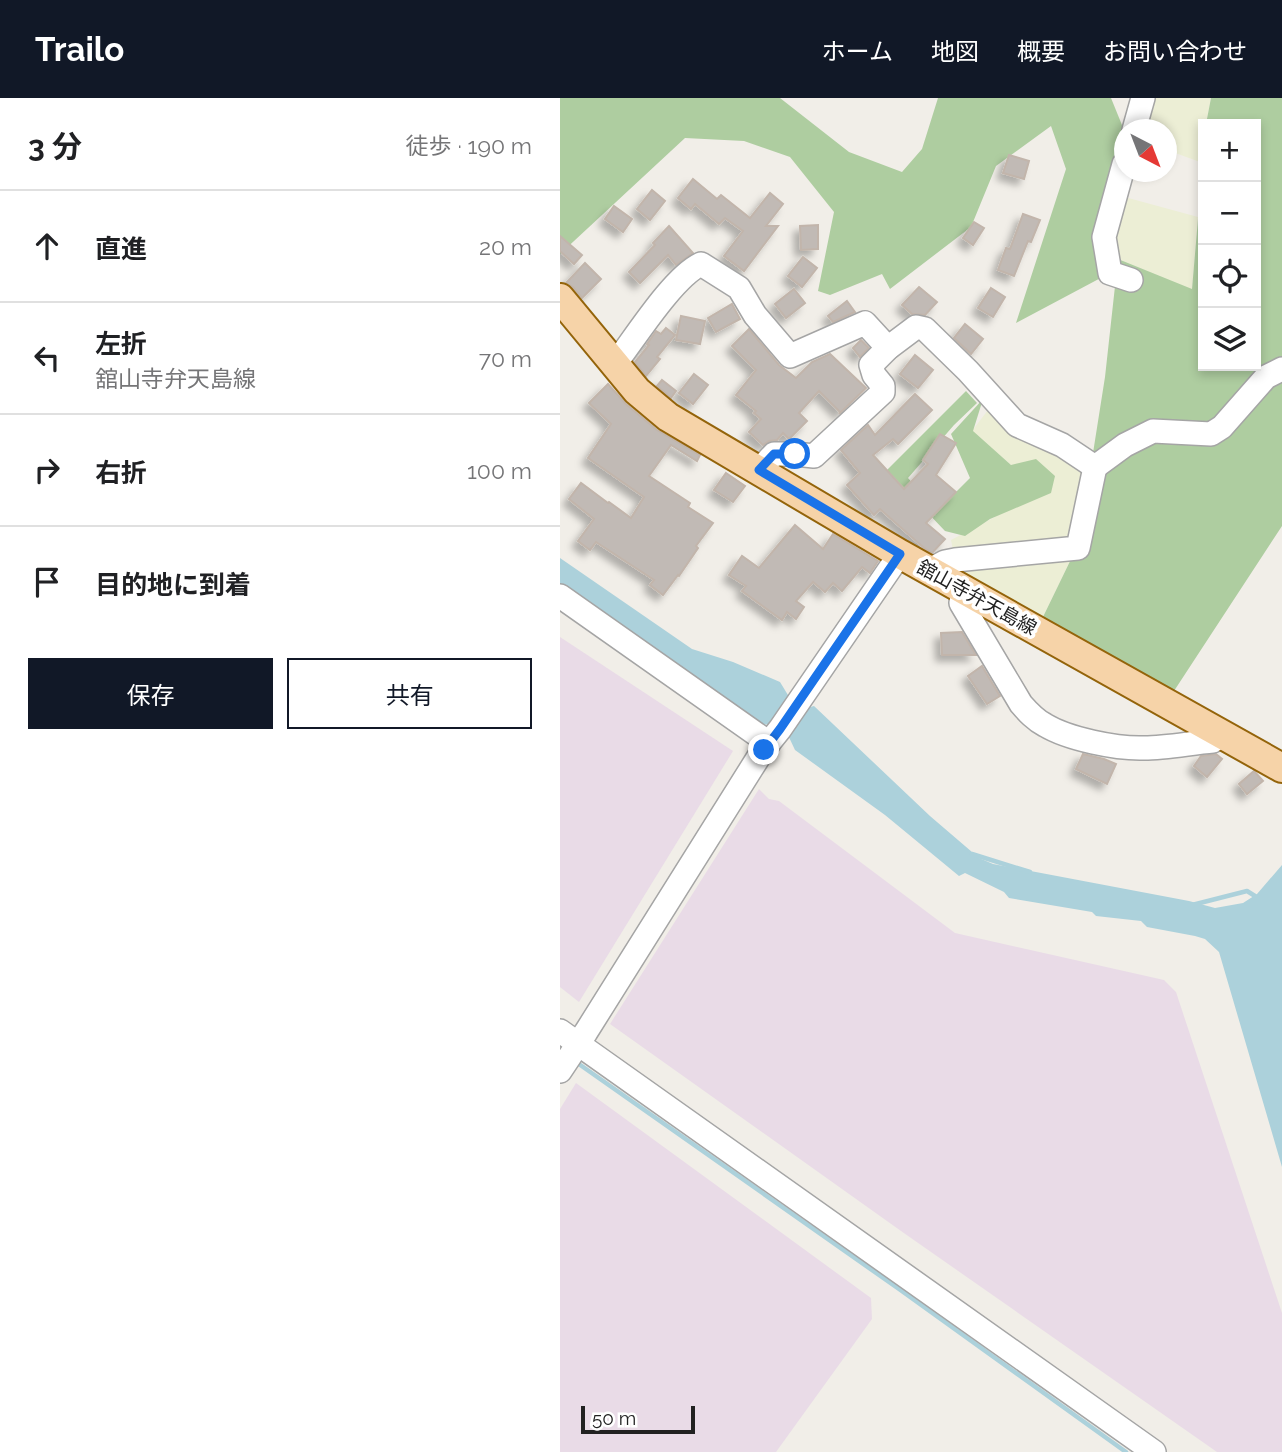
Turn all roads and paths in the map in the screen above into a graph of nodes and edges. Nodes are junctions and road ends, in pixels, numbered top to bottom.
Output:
1 (1143, 98) edge
2 (1137, 119) edge
3 (1120, 182) edge
4 (1131, 280) dead end
5 (560, 298) edge
6 (888, 348) junction
7 (615, 364) junction
8 (1282, 369) edge
9 (1095, 467) junction
10 (759, 470) junction
11 (900, 554) junction
12 (930, 570) junction
13 (963, 589) junction
14 (560, 596) edge
15 (1222, 734) junction
16 (775, 736) junction
17 (1282, 768) edge
18 (569, 1038) edge
19 (560, 1071) edge
20 (1154, 1452) edge

1 - 2 street
3 - 4 street
5 - 7 main road, 舘山寺弁天島線
6 - 7 street
6 - 9 street
6 - 10 street
7 - 10 main road, 舘山寺弁天島線
8 - 9 street
9 - 12 street
10 - 11 main road, 舘山寺弁天島線
11 - 12 main road, 舘山寺弁天島線
11 - 16 street
12 - 13 main road, 舘山寺弁天島線
13 - 15 main road, 舘山寺弁天島線
13 - 15 street
14 - 16 street
15 - 17 main road, 舘山寺弁天島線
16 - 18 street
18 - 19 street
18 - 20 street

